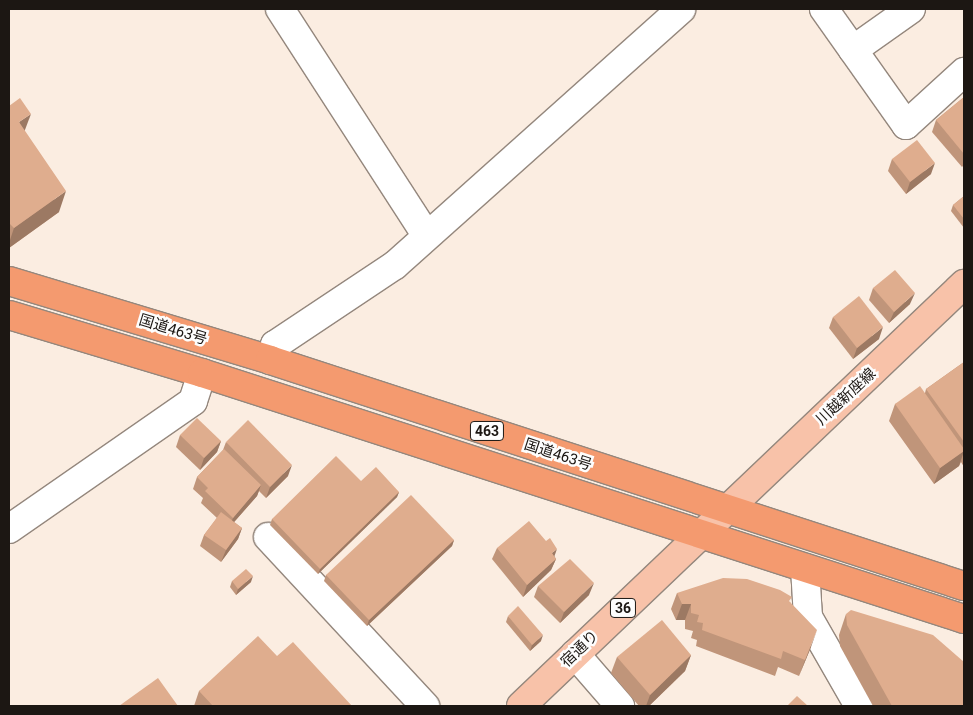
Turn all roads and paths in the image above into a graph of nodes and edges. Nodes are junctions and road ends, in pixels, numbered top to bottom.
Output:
1 (280, 9) edge
2 (681, 9) edge
3 (824, 9) edge
4 (911, 9) edge
5 (853, 50) junction
6 (964, 72) edge
7 (426, 235) junction
8 (9, 281) edge
9 (964, 284) edge
10 (9, 315) edge
11 (270, 360) junction
12 (202, 373) junction
13 (727, 510) junction
14 (9, 529) edge
15 (698, 536) junction
16 (268, 537) dead end
17 (805, 568) junction
18 (964, 586) edge
19 (964, 619) edge
20 (575, 654) junction
21 (425, 706) edge
22 (520, 706) edge
23 (620, 706) edge
24 (859, 706) edge

1 - 7 street
2 - 7 street
3 - 5 street
4 - 5 street
5 - 6 street
7 - 11 street
8 - 11 highway, 国道463号 / 463
9 - 13 main road, 川越新座線
10 - 12 highway, 463
11 - 13 highway, 国道463号 / 463
12 - 14 street
12 - 15 highway, 463
13 - 15 main road, 宿通り / 36
13 - 18 highway, 国道463号 / 463
15 - 17 highway, 463
15 - 20 main road, 宿通り / 36
16 - 21 street
17 - 19 highway, 463
17 - 24 street
20 - 22 main road, 宿通り / 36
20 - 23 street

